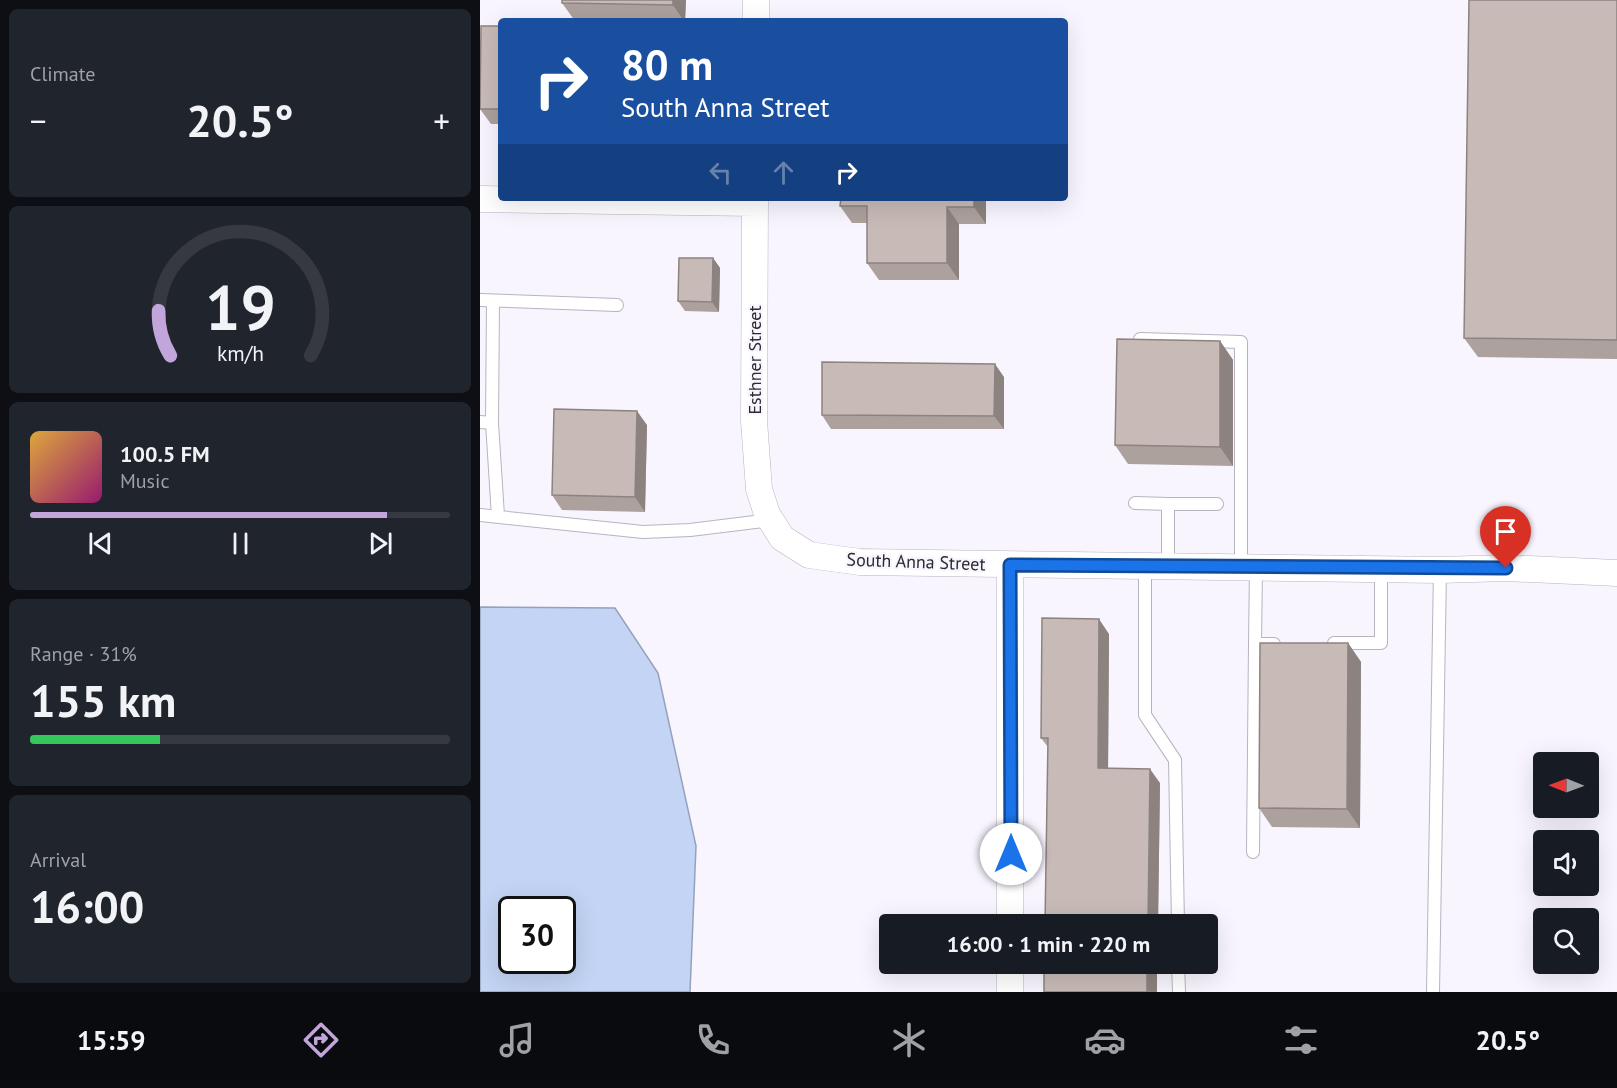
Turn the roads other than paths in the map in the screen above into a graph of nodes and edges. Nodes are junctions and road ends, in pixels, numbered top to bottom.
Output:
1 (756, 0) edge
2 (756, 18) edge
3 (480, 199) edge
4 (498, 199) edge
5 (755, 201) edge
6 (480, 300) edge
7 (493, 301) junction
8 (617, 305) dead end
9 (1140, 339) edge
10 (486, 423) edge
11 (1135, 503) dead end
12 (1168, 504) junction
13 (1217, 504) dead end
14 (480, 515) edge
15 (498, 516) junction
16 (771, 519) junction
17 (1010, 565) junction
18 (1157, 566) junction
19 (1248, 566) junction
20 (1380, 569) junction
21 (1440, 570) junction
22 (1617, 573) edge
23 (1255, 644) junction
24 (1289, 644) edge
25 (1324, 644) edge
26 (1253, 852) dead end
27 (1010, 914) edge
28 (1178, 914) edge
29 (1010, 974) edge
30 (1178, 974) edge
31 (1010, 992) edge
32 (1179, 992) edge
33 (1433, 992) edge

1 - 2 street
3 - 4 street
5 - 16 street, Esthner Street
6 - 7 lane
7 - 8 lane
7 - 10 lane
9 - 19 lane
10 - 15 lane
11 - 12 lane
12 - 13 lane
12 - 18 lane
14 - 15 lane
15 - 16 lane
16 - 17 street, South Anna Street
17 - 18 street, South Anna Street
17 - 27 street
18 - 19 street, South Anna Street
18 - 28 lane
19 - 20 street, South Anna Street
19 - 23 lane
20 - 21 street, South Anna Street
20 - 25 lane
21 - 22 street, South Anna Street
21 - 33 lane
23 - 24 lane
23 - 26 lane
29 - 31 street
30 - 32 lane

